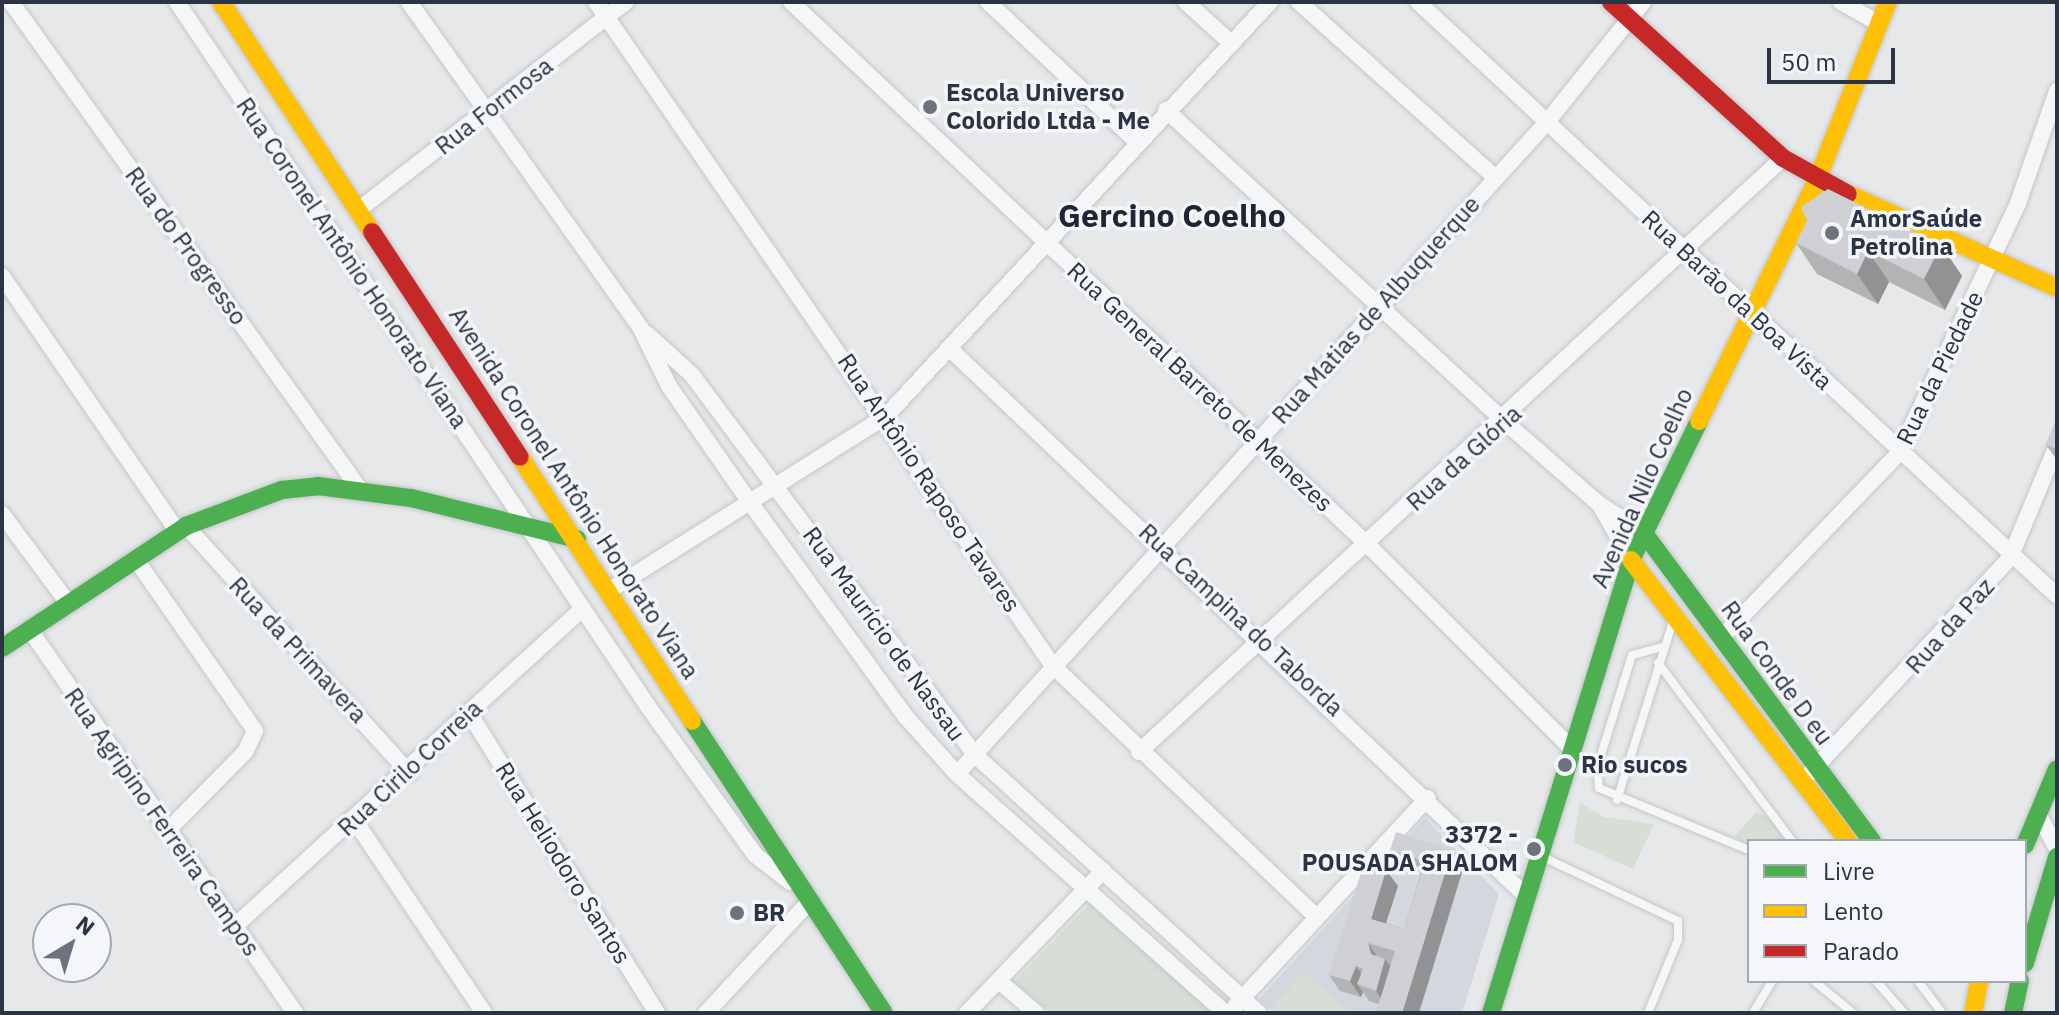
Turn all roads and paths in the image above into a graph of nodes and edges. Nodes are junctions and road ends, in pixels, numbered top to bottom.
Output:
1 (11, 2) edge
2 (177, 2) edge
3 (222, 2) edge
4 (409, 2) edge
5 (596, 2) edge
6 (626, 2) edge
7 (791, 2) edge
8 (988, 2) edge
9 (1186, 2) edge
10 (1270, 2) edge
11 (1299, 2) edge
12 (1418, 2) edge
13 (1611, 2) edge
14 (1643, 2) edge
15 (1841, 2) edge
16 (1888, 2) edge
17 (606, 17) junction
18 (191, 23) junction
19 (1633, 23) junction
20 (1880, 24) junction
21 (1231, 43) junction
22 (2057, 91) edge
23 (1166, 110) junction
24 (487, 112) junction
25 (1547, 122) junction
26 (1136, 141) junction
27 (1783, 158) junction
28 (1495, 177) junction
29 (1817, 180) junction
30 (361, 208) junction
31 (1044, 242) junction
32 (1685, 254) junction
33 (1993, 261) junction
34 (2, 276) edge
35 (2057, 288) edge
36 (1380, 304) junction
37 (1751, 309) junction
38 (641, 329) junction
39 (950, 349) junction
40 (886, 416) junction
41 (1505, 422) junction
42 (1259, 442) junction
43 (2057, 445) edge
44 (1899, 453) junction
45 (776, 486) junction
46 (361, 491) junction
47 (749, 501) junction
48 (1599, 504) junction
49 (2, 514) edge
50 (527, 523) junction
51 (182, 529) junction
52 (1644, 533) junction
53 (577, 539) junction
54 (1368, 545) junction
55 (1164, 548) junction
56 (2010, 558) junction
57 (1631, 560) junction
58 (137, 561) junction
59 (610, 590) junction
60 (1688, 592) junction
61 (2057, 596) edge
62 (68, 603) junction
63 (583, 608) junction
64 (1675, 613) junction
65 (30, 630) junction
66 (1722, 637) junction
67 (1265, 641) junction
68 (1662, 647) junction
69 (2, 648) edge
70 (1658, 663) junction
71 (1053, 666) junction
72 (679, 700) junction
73 (647, 705) junction
74 (469, 713) junction
75 (1568, 745) junction
76 (1139, 752) junction
77 (974, 754) junction
78 (2057, 769) edge
79 (409, 773) junction
80 (957, 774) junction
81 (1809, 774) junction
82 (1428, 798) junction
83 (1617, 800) junction
84 (2038, 814) junction
85 (355, 821) junction
86 (166, 832) junction
87 (1790, 839) edge
88 (1847, 839) edge
89 (1870, 839) edge
90 (2027, 840) edge
91 (2057, 848) edge
92 (1747, 849) edge
93 (1537, 854) junction
94 (2057, 857) edge
95 (1103, 871) junction
96 (1086, 889) junction
97 (807, 896) junction
98 (1527, 897) junction
99 (1317, 917) junction
100 (235, 926) junction
101 (2027, 956) edge
102 (1000, 982) junction
103 (1771, 983) edge
104 (1816, 983) edge
105 (1878, 983) edge
106 (1920, 983) edge
107 (2020, 983) edge
108 (1978, 987) edge
109 (1242, 998) junction
110 (295, 1013) edge
111 (484, 1013) edge
112 (657, 1013) edge
113 (706, 1013) edge
114 (884, 1013) edge
115 (967, 1013) edge
116 (1036, 1013) edge
117 (1227, 1013) edge
118 (1259, 1013) edge
119 (1491, 1013) edge
120 (1648, 1013) edge
121 (1753, 1013) edge
122 (1853, 1013) edge
123 (1904, 1013) edge
124 (1942, 1013) edge
125 (1973, 1013) edge
126 (2013, 1013) edge

1 - 46 street, Rua do Progresso
2 - 18 street, Rua Coronel Antônio Honorato Viana
3 - 18 street
3 - 30 main road, Avenida Coronel Antônio Honorato Viana
4 - 24 street, Rua Maurício de Nassau
5 - 17 street, Rua Antônio Raposo Tavares
6 - 17 street, Rua Formosa
7 - 31 street, Rua General Barreto de Menezes
8 - 26 street
9 - 21 street
10 - 21 street
11 - 28 street
12 - 25 street, Rua Barão da Boa Vista
13 - 19 main road
14 - 19 street, Rua Matias de Albuquerque
15 - 20 street
16 - 20 main road, Avenida Nilo Coelho
17 - 24 street, Rua Formosa
17 - 40 street, Rua Antônio Raposo Tavares
18 - 50 street, Rua Coronel Antônio Honorato Viana
19 - 25 street, Rua Matias de Albuquerque
19 - 27 main road
20 - 29 main road, Avenida Nilo Coelho
21 - 23 street
22 - 33 street, Rua da Piedade
23 - 26 street
23 - 36 street
24 - 30 street, Rua Formosa
24 - 38 street, Rua Maurício de Nassau
25 - 28 street, Rua Matias de Albuquerque
25 - 32 street, Rua Barão da Boa Vista
26 - 31 street
27 - 29 main road
27 - 32 street, Rua da Glória
28 - 36 street, Rua Matias de Albuquerque
29 - 33 main road
29 - 37 main road, Avenida Nilo Coelho
30 - 53 main road, Avenida Coronel Antônio Honorato Viana
31 - 39 street
31 - 42 street, Rua General Barreto de Menezes
32 - 37 street, Rua Barão da Boa Vista
32 - 41 street, Rua da Glória
33 - 35 main road
33 - 44 street, Rua da Piedade
34 - 51 street, Rua da Primavera
36 - 41 street
36 - 42 street, Rua Matias de Albuquerque
37 - 44 street, Rua Barão da Boa Vista
37 - 52 main road, Avenida Nilo Coelho
38 - 45 street, Rua Maurício de Nassau
38 - 47 street, Rua Maurício de Nassau
39 - 40 street
39 - 55 street, Rua Campina do Taborda
40 - 45 street
40 - 71 street, Rua Antônio Raposo Tavares
41 - 48 street
41 - 54 street, Rua da Glória
42 - 54 street, Rua General Barreto de Menezes
42 - 55 street, Rua Matias de Albuquerque
43 - 56 street, Rua da Paz
44 - 56 street, Rua Barão da Boa Vista
44 - 66 street, Rua da Piedade
45 - 47 street
45 - 77 street, Rua Maurício de Nassau
46 - 50 main road
46 - 51 main road
47 - 59 street
47 - 80 street, Rua Maurício de Nassau
48 - 52 street
48 - 57 street
49 - 62 street
50 - 53 main road
50 - 63 street, Rua Coronel Antônio Honorato Viana
51 - 58 main road
51 - 79 street, Rua da Primavera
52 - 57 main road, Avenida Nilo Coelho
52 - 60 main road, Rua Conde D eu
53 - 59 main road, Avenida Coronel Antônio Honorato Viana
54 - 67 street, Rua da Glória
54 - 75 street, Rua General Barreto de Menezes
55 - 67 street, Rua Campina do Taborda
55 - 71 street, Rua Matias de Albuquerque
56 - 61 street, Rua Barão da Boa Vista
56 - 81 street, Rua da Paz
57 - 64 main road, Rua Conde D eu
57 - 75 main road, Avenida Nilo Coelho
58 - 62 main road
58 - 86 street
59 - 72 main road, Avenida Coronel Antônio Honorato Viana
60 - 64 lane
60 - 66 main road, Rua Conde D eu
62 - 65 main road
63 - 73 street
63 - 74 street, Rua Cirilo Correia
64 - 68 lane
64 - 81 main road, Rua Conde D eu
65 - 69 main road
65 - 86 street, Rua Agripino Ferreira Campos
66 - 81 main road, Rua Conde D eu
67 - 76 street, Rua da Glória
67 - 82 street, Rua Campina do Taborda
68 - 70 lane
68 - 83 lane
70 - 83 lane
70 - 87 lane
71 - 76 street, Rua Antônio Raposo Tavares
71 - 77 street, Rua Matias de Albuquerque
72 - 73 street
72 - 97 main road, Avenida Coronel Antônio Honorato Viana
73 - 97 street
74 - 79 street, Rua Cirilo Correia
74 - 112 street, Rua Heliodoro Santos
75 - 93 main road, Avenida Nilo Coelho
76 - 99 street, Rua Antônio Raposo Tavares
77 - 80 street, Rua Matias de Albuquerque
77 - 95 street, Rua Maurício de Nassau
78 - 84 main road
79 - 85 street, Rua Cirilo Correia
80 - 96 street, Rua Maurício de Nassau
81 - 88 main road, Rua Conde D eu
81 - 89 main road, Rua Conde D eu
82 - 98 street, Rua Campina do Taborda
82 - 99 street
83 - 92 lane
84 - 90 main road
84 - 91 street
85 - 100 street, Rua Cirilo Correia
85 - 111 street
86 - 100 street, Rua Agripino Ferreira Campos
93 - 98 main road, Avenida Nilo Coelho
93 - 120 lane
94 - 101 main road
95 - 96 street
95 - 109 street, Rua Maurício de Nassau
96 - 102 street
96 - 117 street, Rua Maurício de Nassau
97 - 113 street
97 - 114 main road, Avenida Coronel Antônio Honorato Viana
98 - 119 main road, Avenida Nilo Coelho
99 - 109 street
100 - 110 street, Rua Agripino Ferreira Campos
102 - 115 street
102 - 116 street
103 - 121 lane
104 - 122 lane
105 - 123 lane
106 - 124 lane
107 - 126 main road
108 - 125 main road
109 - 117 street
109 - 118 street, Rua Maurício de Nassau

